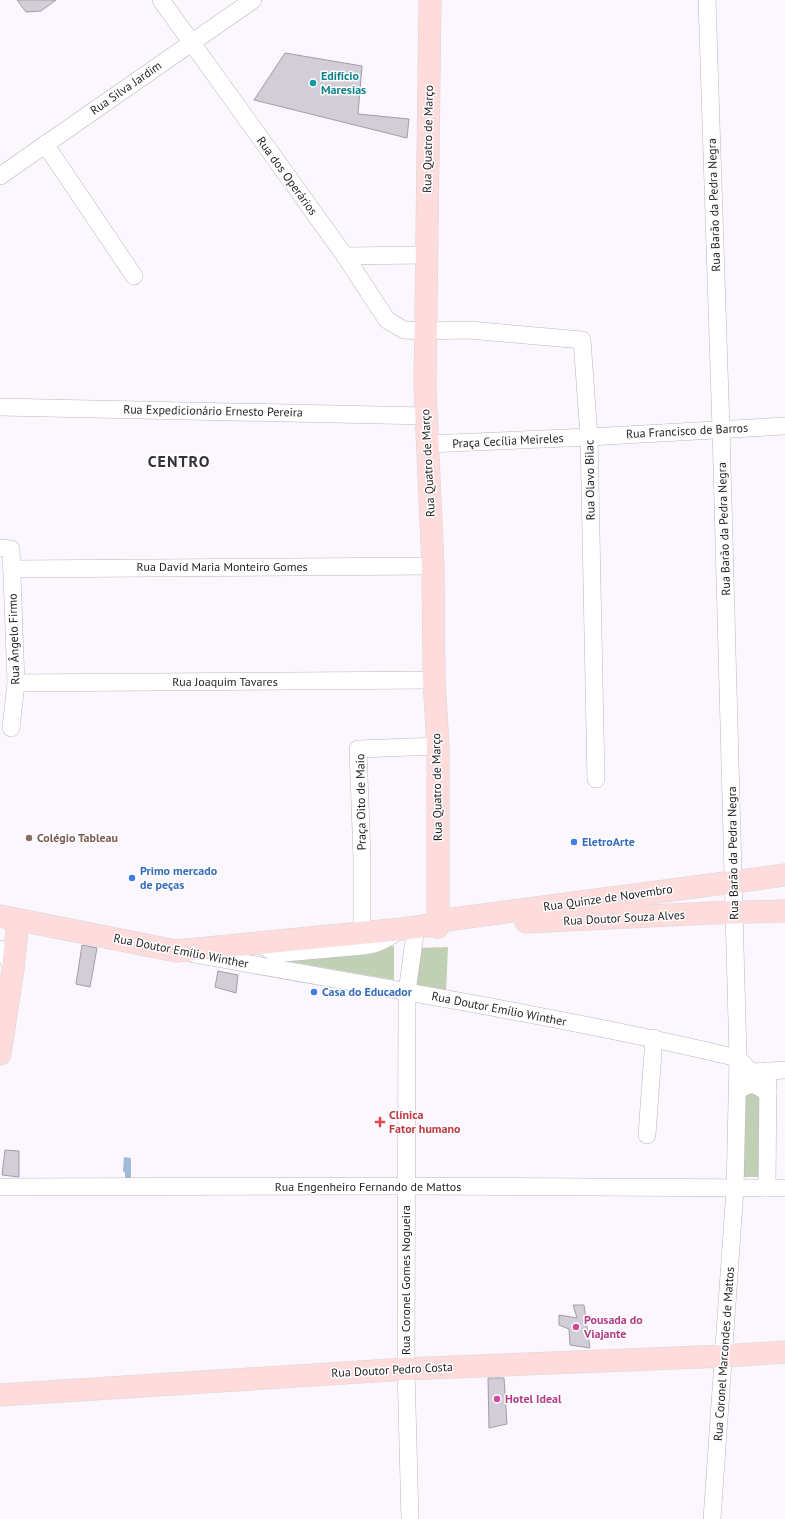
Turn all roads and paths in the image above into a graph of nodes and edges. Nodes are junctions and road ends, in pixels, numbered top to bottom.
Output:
1 (160, 0) edge
2 (253, 0) edge
3 (430, 0) edge
4 (707, 0) edge
5 (191, 43) junction
6 (46, 144) junction
7 (0, 176) edge
8 (426, 255) junction
9 (344, 256) junction
10 (134, 276) dead end
11 (424, 331) junction
12 (0, 407) edge
13 (426, 416) junction
14 (785, 426) edge
15 (721, 429) junction
16 (589, 437) junction
17 (428, 444) junction
18 (6, 548) edge
19 (433, 566) junction
20 (12, 569) junction
21 (434, 680) junction
22 (16, 683) junction
23 (11, 728) dead end
24 (438, 746) junction
25 (596, 779) dead end
26 (785, 874) edge
27 (735, 882) junction
28 (711, 885) junction
29 (785, 911) edge
30 (711, 913) junction
31 (734, 914) junction
32 (9, 918) edge
33 (425, 926) junction
34 (362, 933) junction
35 (257, 944) junction
36 (0, 949) edge
37 (176, 951) junction
38 (13, 969) junction
39 (407, 992) junction
40 (654, 1038) junction
41 (0, 1054) edge
42 (738, 1058) junction
43 (785, 1070) edge
44 (768, 1071) junction
45 (738, 1090) junction
46 (768, 1093) junction
47 (647, 1135) dead end
48 (406, 1186) junction
49 (0, 1187) edge
50 (767, 1188) junction
51 (785, 1188) edge
52 (735, 1189) junction
53 (785, 1352) edge
54 (724, 1356) junction
55 (406, 1369) junction
56 (0, 1395) edge
57 (410, 1519) edge
58 (712, 1519) edge

1 - 5 street, Rua dos Operários
2 - 5 street, Rua Silva Jardim
3 - 8 main road, Rua Quatro de Março
4 - 15 street, Rua Barão da Pedra Negra
5 - 6 street, Rua Silva Jardim
5 - 9 street, Rua dos Operários
6 - 7 street, Rua Silva Jardim
6 - 10 street
8 - 9 street
8 - 11 main road, Rua Quatro de Março
9 - 11 street, Rua dos Operários
11 - 13 main road, Rua Quatro de Março
11 - 16 street, Rua Olavo Bilac
12 - 13 street, Rua Expedicionário Ernesto Pereira
13 - 17 main road, Rua Quatro de Março
14 - 15 street, Rua Francisco de Barros
15 - 16 street, Rua Francisco de Barros
15 - 27 street, Rua Barão da Pedra Negra
16 - 17 street, Praça Cecília Meireles
16 - 25 street, Rua Olavo Bilac
17 - 19 main road, Rua Quatro de Março
18 - 20 street, Rua Ângelo Firmo
19 - 20 street, Rua David Maria Monteiro Gomes
19 - 21 main road, Rua Quatro de Março
20 - 22 street, Rua Ângelo Firmo
21 - 22 street, Rua Joaquim Tavares
21 - 24 main road, Rua Quatro de Março
22 - 23 street, Rua Ângelo Firmo
24 - 33 main road, Rua Quatro de Março
24 - 34 street, Praça Oito de Maio
26 - 27 main road, Rua Quinze de Novembro
27 - 28 main road, Rua Quinze de Novembro
27 - 31 street, Rua Barão da Pedra Negra
28 - 30 main road
28 - 33 main road, Rua Quinze de Novembro
29 - 31 main road, Rua Doutor Souza Alves
30 - 31 main road, Rua Doutor Souza Alves
30 - 33 main road, Rua Doutor Souza Alves
31 - 42 street, Rua Barão da Pedra Negra
32 - 37 main road, Rua Doutor Emílio Winther
32 - 38 main road
33 - 34 main road, Rua Quinze de Novembro
33 - 35 street
33 - 39 street, Rua Quatro de Março
34 - 35 main road, Rua Quinze de Novembro
35 - 37 main road, Rua Quinze de Novembro
36 - 38 street
37 - 39 street, Rua Doutor Emílio Winther
38 - 41 main road
39 - 40 street, Rua Doutor Emílio Winther
39 - 48 street, Rua Coronel Gomes Nogueira
40 - 42 street, Rua Doutor Emílio Winther
40 - 47 street
42 - 44 street
42 - 45 street, Rua Barão da Pedra Negra
43 - 44 street
44 - 46 street
45 - 46 street
45 - 52 street, Rua Coronel Marcondes de Mattos
46 - 50 street
48 - 49 street, Rua Engenheiro Fernando de Mattos
48 - 52 street, Rua Engenheiro Fernando de Mattos
48 - 55 street, Rua Coronel Gomes Nogueira
50 - 51 street, Rua Engenheiro Fernando de Mattos
50 - 52 street, Rua Engenheiro Fernando de Mattos
52 - 54 street, Rua Coronel Marcondes de Mattos
53 - 54 main road, Rua Doutor Pedro Costa
54 - 55 main road, Rua Doutor Pedro Costa
54 - 58 street, Rua Coronel Marcondes de Mattos
55 - 56 main road, Rua Doutor Pedro Costa
55 - 57 street, Rua Coronel Gomes Nogueira

